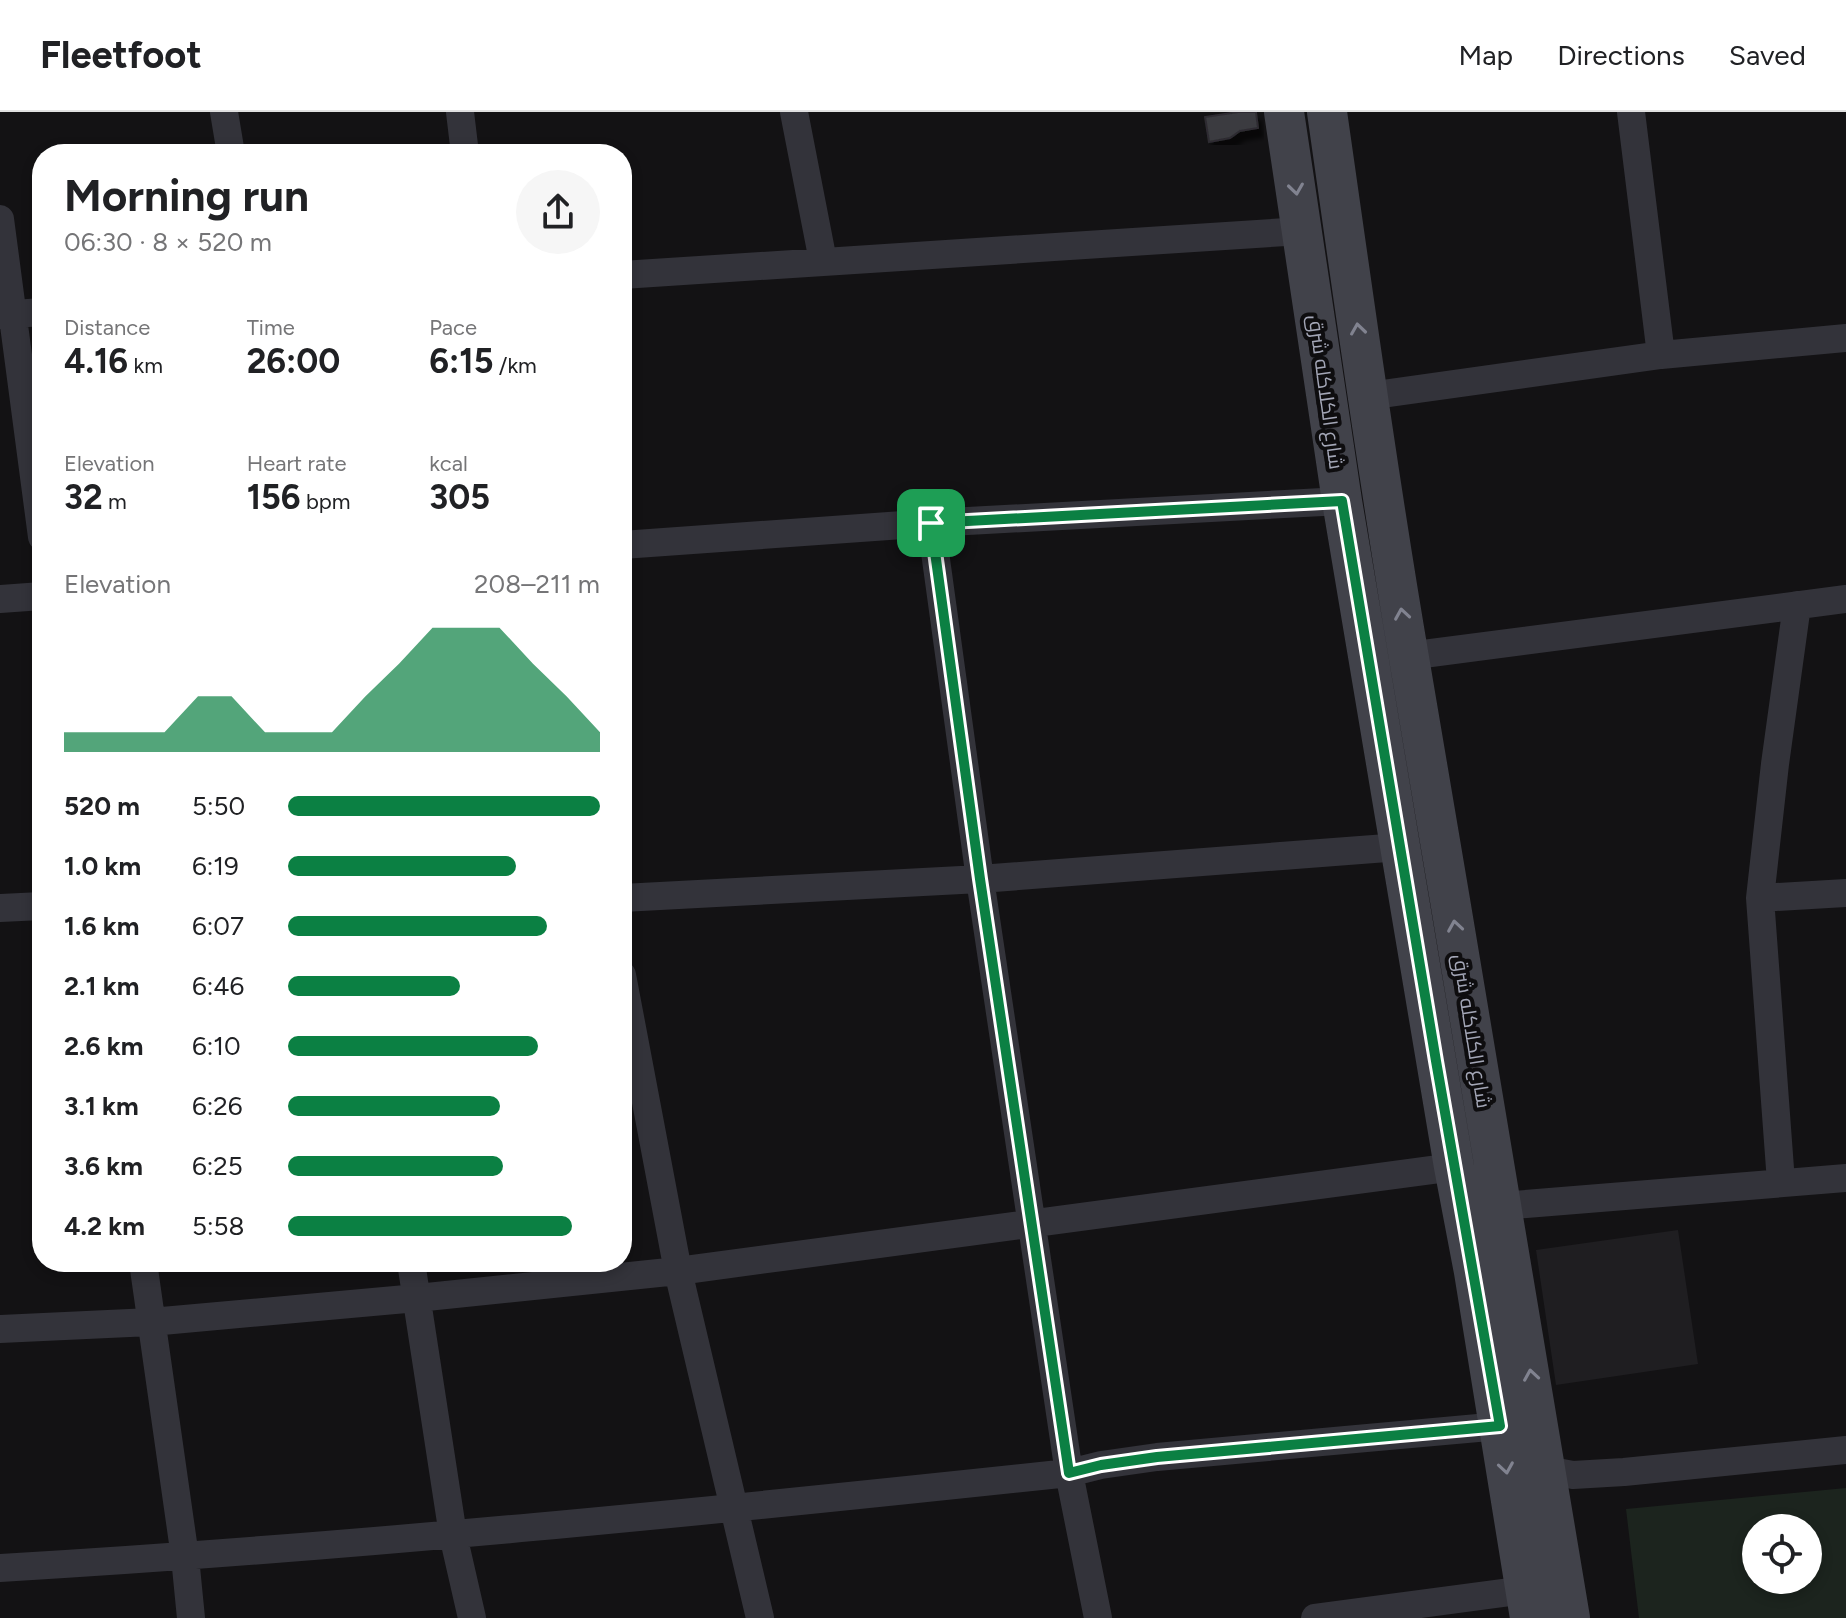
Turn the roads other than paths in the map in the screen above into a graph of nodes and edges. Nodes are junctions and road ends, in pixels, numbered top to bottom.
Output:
1 (224, 112) edge
2 (460, 112) edge
3 (794, 112) edge
4 (1284, 112) edge
5 (1327, 112) edge
6 (1631, 112) edge
7 (229, 144) edge
8 (464, 144) edge
9 (0, 219) edge
10 (1302, 231) junction
11 (823, 261) junction
12 (632, 274) edge
13 (32, 313) edge
14 (6, 314) edge
15 (1846, 338) edge
16 (1661, 355) junction
17 (1368, 396) junction
18 (32, 475) edge
19 (1342, 501) junction
20 (931, 523) junction
21 (632, 544) edge
22 (32, 597) edge
23 (0, 599) edge
24 (1846, 599) edge
25 (1797, 605) junction
26 (1408, 656) junction
27 (1400, 847) junction
28 (980, 879) junction
29 (1846, 893) edge
30 (632, 897) edge
31 (1760, 898) junction
32 (32, 906) edge
33 (0, 908) edge
34 (632, 1028) edge
35 (1454, 1167) junction
36 (1846, 1178) edge
37 (1781, 1182) junction
38 (1501, 1206) junction
39 (1033, 1224) junction
40 (678, 1271) junction
41 (144, 1272) edge
42 (413, 1272) edge
43 (417, 1298) junction
44 (151, 1322) junction
45 (0, 1329) edge
46 (1500, 1426) junction
47 (1846, 1450) edge
48 (1546, 1470) junction
49 (1069, 1473) junction
50 (735, 1509) junction
51 (453, 1535) junction
52 (185, 1557) junction
53 (0, 1568) edge
54 (1528, 1604) edge
55 (1372, 1615) edge
56 (191, 1618) edge
57 (472, 1618) edge
58 (760, 1618) edge
59 (1098, 1618) edge
60 (1315, 1618) edge
61 (1570, 1618) edge

1 - 7 street
2 - 8 street
3 - 11 street
4 -> 10 street, شارع الكلاكله شرق
17 -> 5 street, شارع الكلاكله شرق
6 - 16 street
9 - 14 street
10 - 11 street
10 - 19 street, شارع الكلاكله شرق
11 - 12 street
13 - 14 street
14 - 18 street
15 - 16 street
16 - 17 street
26 -> 17 street, شارع الكلاكله شرق
19 - 20 street
19 - 27 street, شارع الكلاكله شرق
20 - 21 street
20 - 28 street
22 - 23 street
24 - 25 street
25 - 26 street
25 - 31 street
38 -> 26 street, شارع الكلاكله شرق
27 - 28 street
27 - 35 street, شارع الكلاكله شرق
28 - 30 street
28 - 39 street
29 - 31 street
31 - 37 street
32 - 33 street
34 - 40 street
35 - 39 street
35 - 46 street, شارع الكلاكله شرق
36 - 37 street
37 - 38 street
48 -> 38 street, شارع الكلاكله شرق
39 - 40 street
39 - 49 street
40 - 43 street
40 - 50 street
41 - 44 street
42 - 43 street
43 - 44 street
43 - 51 street
44 - 45 street
44 - 52 street
46 - 49 street
46 -> 54 street, شارع الكلاكله شرق
47 - 48 street
48 - 61 street, شارع الكلاكله شرق
49 - 50 street
49 - 59 street
50 - 51 street
50 - 58 street
51 - 52 street
51 - 57 street
52 - 53 street
52 - 56 street
54 - 55 street
55 - 60 street

